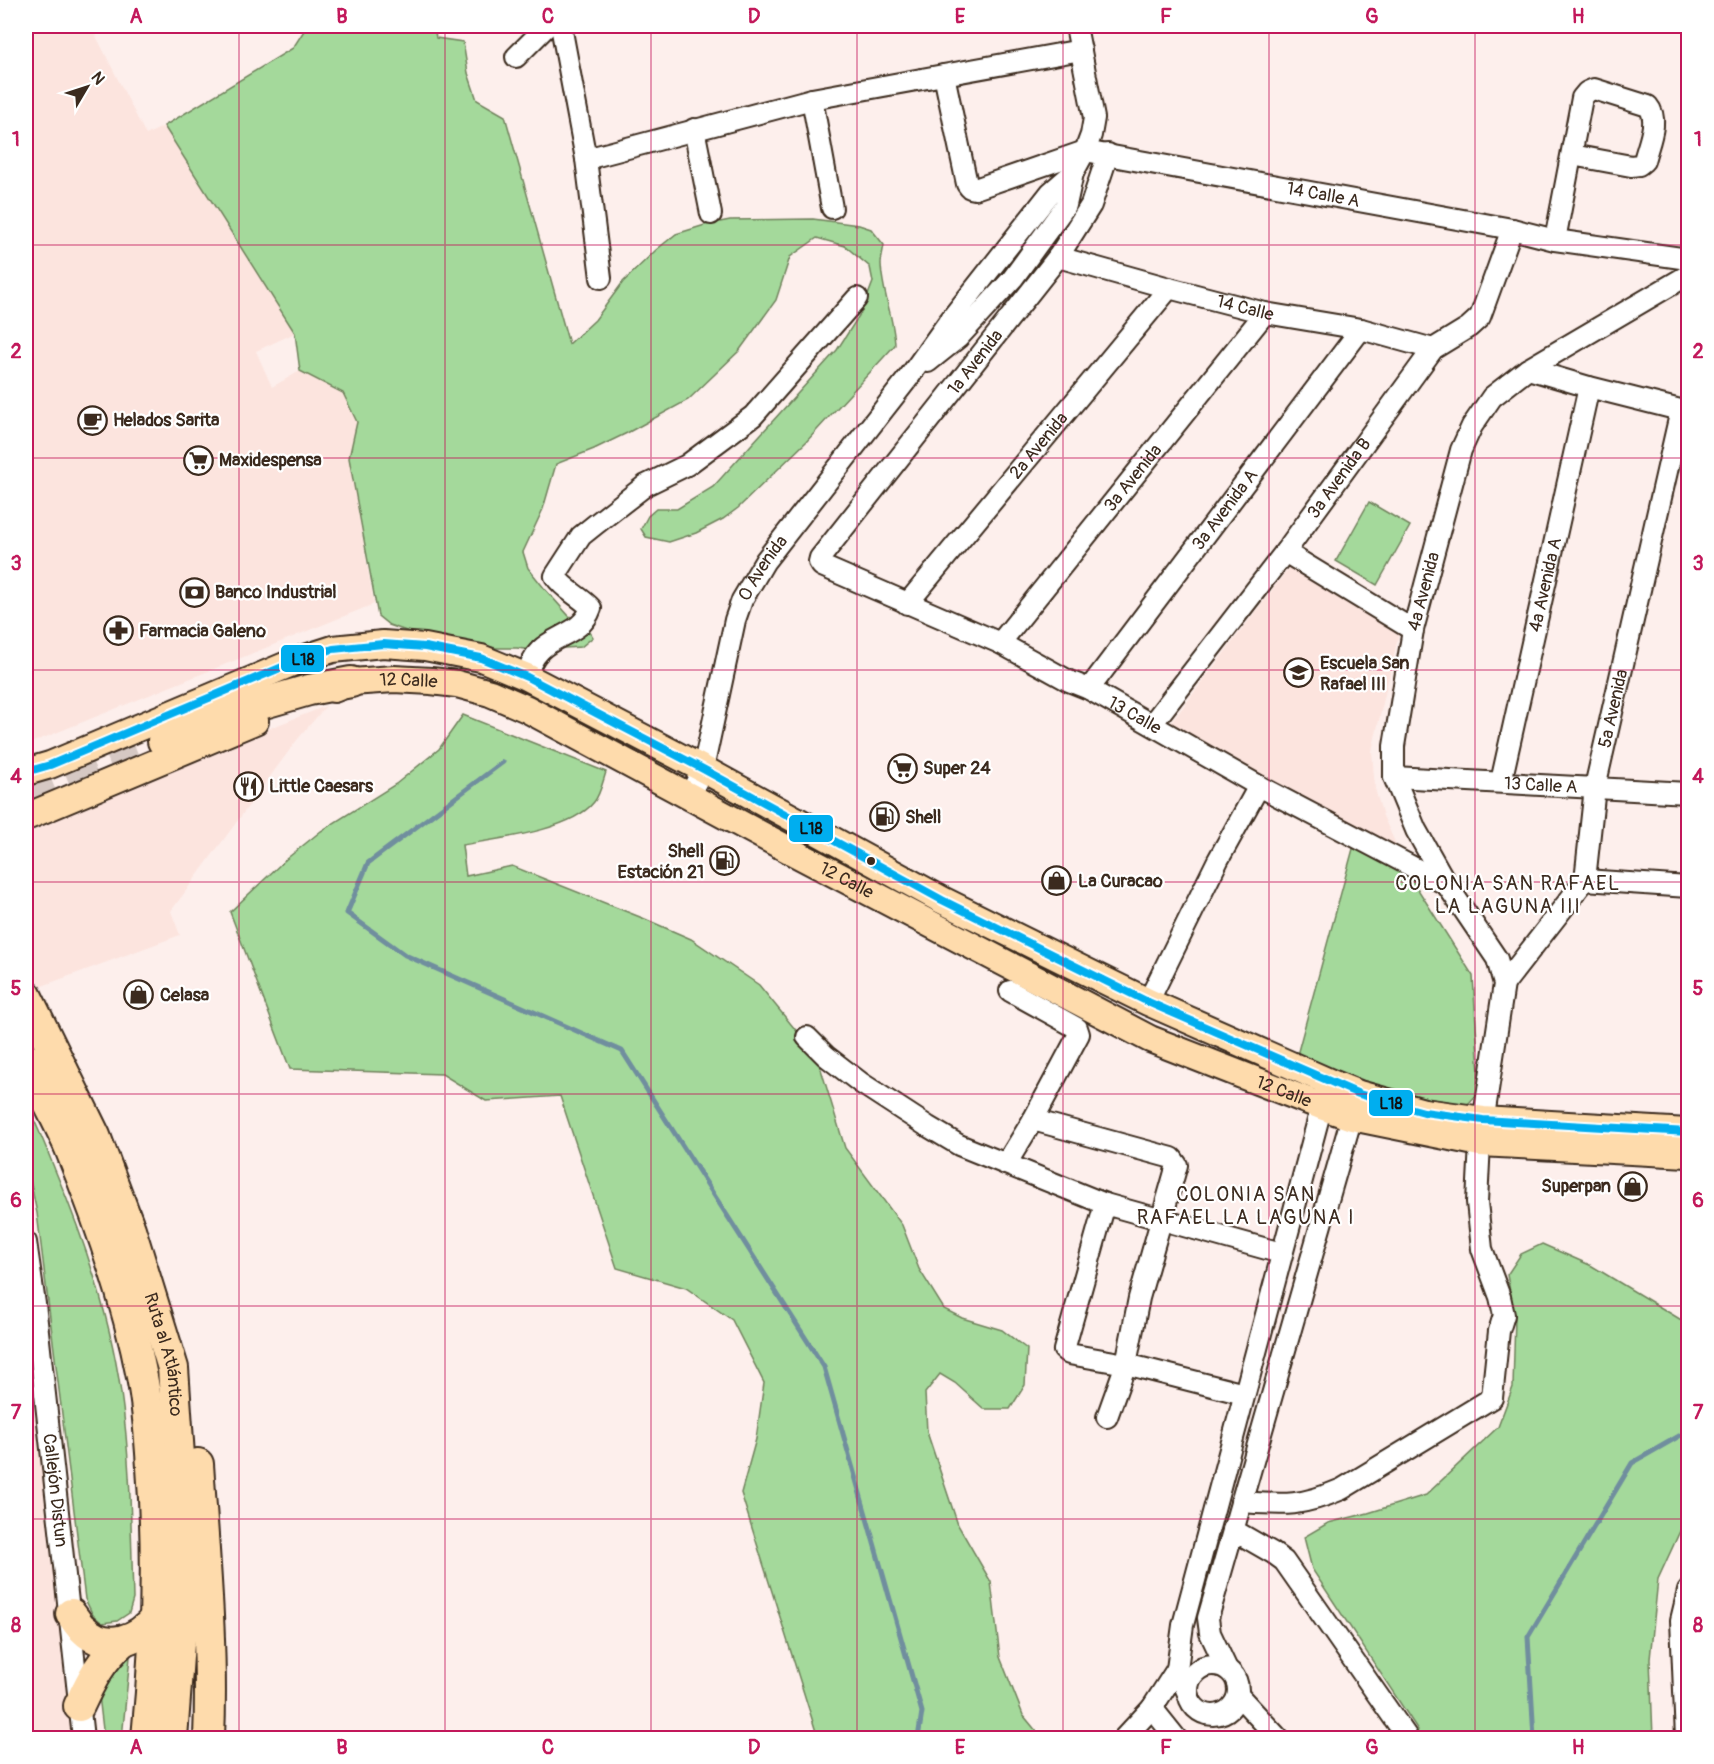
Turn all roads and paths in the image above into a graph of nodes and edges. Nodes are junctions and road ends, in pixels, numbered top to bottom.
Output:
1 (547, 26) edge
2 (561, 26) edge
3 (1077, 26) edge
4 (1081, 50) junction
5 (516, 57) dead end
6 (944, 75) junction
7 (812, 99) junction
8 (694, 129) junction
9 (1085, 151) junction
10 (1108, 154) junction
11 (1572, 155) junction
12 (586, 159) junction
13 (831, 208) dead end
14 (711, 214) dead end
15 (1512, 229) junction
16 (1555, 240) junction
17 (1058, 257) junction
18 (1689, 259) edge
19 (1689, 275) edge
20 (601, 278) dead end
21 (1169, 288) junction
22 (857, 298) dead end
23 (1265, 312) junction
24 (1361, 329) junction
25 (1433, 349) junction
26 (1528, 369) junction
27 (1588, 387) junction
28 (1685, 411) edge
29 (1285, 552) junction
30 (820, 558) joint
31 (908, 604) junction
32 (1413, 630) junction
33 (1000, 643) junction
34 (358, 645) junction
35 (527, 677) junction
36 (351, 682) junction
37 (457, 684) junction
38 (1089, 689) junction
39 (1152, 724) junction
40 (163, 741) tunnel mouth
41 (703, 769) junction
42 (26, 772) edge
43 (1394, 777) junction
44 (1501, 782) junction
45 (1259, 786) junction
46 (1687, 787) edge
47 (1595, 788) junction
48 (689, 796) junction
49 (26, 817) edge
50 (1585, 880) junction
51 (1447, 885) junction
52 (1689, 887) edge
53 (1503, 984) junction
54 (1010, 991) dead end
55 (26, 995) edge
56 (1149, 1002) junction
57 (807, 1037) dead end
58 (26, 1059) edge
59 (1325, 1094) junction
60 (1356, 1105) junction
61 (1033, 1120) junction
62 (1482, 1132) junction
63 (1689, 1132) edge
64 (1689, 1154) edge
65 (1006, 1164) junction
66 (1105, 1204) junction
67 (1162, 1220) junction
68 (26, 1242) edge
69 (1281, 1253) junction
70 (1126, 1364) junction
71 (173, 1368) junction
72 (1244, 1394) junction
73 (1107, 1417) dead end
74 (1241, 1502) junction
75 (1233, 1530) junction
76 (1689, 1591) edge
77 (71, 1614) junction
78 (156, 1617) junction
79 (209, 1628) junction
80 (123, 1641) junction
81 (1686, 1659) edge
82 (1176, 1669) junction
83 (1227, 1669) junction
84 (153, 1678) junction
85 (1238, 1695) junction
86 (1189, 1696) junction
87 (80, 1706) junction
88 (1152, 1708) junction
89 (1407, 1737) dead end
90 (83, 1738) edge
91 (135, 1738) edge
92 (147, 1738) edge
93 (172, 1738) edge
94 (190, 1738) edge
95 (209, 1738) edge
96 (1124, 1738) edge
97 (1176, 1738) edge
98 (1278, 1738) edge
99 (1686, 1738) edge

1 - 5 street
2 - 12 street
3 - 4 street
4 - 6 street
4 - 9 street
6 - 7 street
6 - 9 street
7 - 8 street
7 - 13 street
8 - 12 street
8 - 14 street
9 - 10 street, 14 Calle A
9 - 41 street, 0 Avenida
10 - 15 street, 14 Calle A
10 - 17 street, 1a Avenida
11 - 11 street
11 - 16 street
12 - 20 street
15 - 16 street, 14 Calle A
15 - 25 street, 3a Avenida B
16 - 18 street, 14 Calle A
17 - 21 street, 14 Calle
17 - 30 street, 1a Avenida
19 - 26 street, 4a Avenida
21 - 23 street, 14 Calle
21 - 31 street, 2a Avenida
22 - 35 street
23 - 24 street, 14 Calle
23 - 33 street, 3a Avenida
24 - 25 street, 14 Calle
24 - 38 street, 3a Avenida A
25 - 29 street, 3a Avenida B
26 - 27 street
26 - 32 street, 4a Avenida
27 - 28 street
27 - 44 street, 4a Avenida A
28 - 47 street, 5a Avenida
29 - 32 street
29 - 39 street, 3a Avenida B
30 - 31 street, 13 Calle
31 - 33 street, 13 Calle
32 - 43 street, 4a Avenida
33 - 38 street, 13 Calle
34 - 35 main road, 12 Calle
34 - 37 main road
34 - 42 main road, 12 Calle
35 - 41 main road, 12 Calle
36 - 37 main road, 12 Calle
36 - 40 highway
36 - 49 main road, 12 Calle
37 - 48 main road, 12 Calle
38 - 39 street, 13 Calle
39 - 45 street, 13 Calle
41 - 48 street, 0 Avenida
41 - 56 main road, 12 Calle
43 - 44 street, 13 Calle A
43 - 51 street, 4a Avenida
44 - 47 street, 13 Calle A
45 - 51 street, 13 Calle
45 - 56 street
46 - 47 street, 13 Calle A
47 - 50 street, 5a Avenida
48 - 59 main road, 12 Calle
50 - 52 street
50 - 53 street
51 - 53 street, 4a Avenida
53 - 62 street, 4a Avenida
54 - 61 street
55 - 71 highway, Ruta al Atlántico
56 - 59 main road, 12 Calle
57 - 65 street
58 - 78 highway, Ruta al Atlántico
59 - 60 main road, 12 Calle
59 - 69 street
60 - 62 main road, 12 Calle
60 - 74 street
61 - 65 street
61 - 67 street
62 - 63 main road, 12 Calle
62 - 64 main road, 12 Calle
62 - 74 street, 4a Avenida
65 - 66 street
66 - 67 street
66 - 70 street
67 - 69 street
67 - 70 street
68 - 77 street, Callejón Distun
69 - 72 street
70 - 72 street
70 - 73 street
71 - 79 highway
71 - 93 highway, Ruta al Atlántico
72 - 82 street
74 - 75 street
75 - 83 street
75 - 89 street
76 - 81 street
77 - 80 highway
77 - 87 street, Callejón Distun
78 - 80 highway
78 - 84 highway, Ruta al Atlántico
79 - 94 highway
79 - 95 highway
80 - 87 highway
81 - 99 street
82 - 86 street
82 - 88 street
83 - 85 street
83 - 86 street
84 - 91 highway
84 - 92 highway, Ruta al Atlántico
85 - 86 street
85 - 98 street
87 - 90 street, Callejón Distun
88 - 96 street
88 - 97 street

